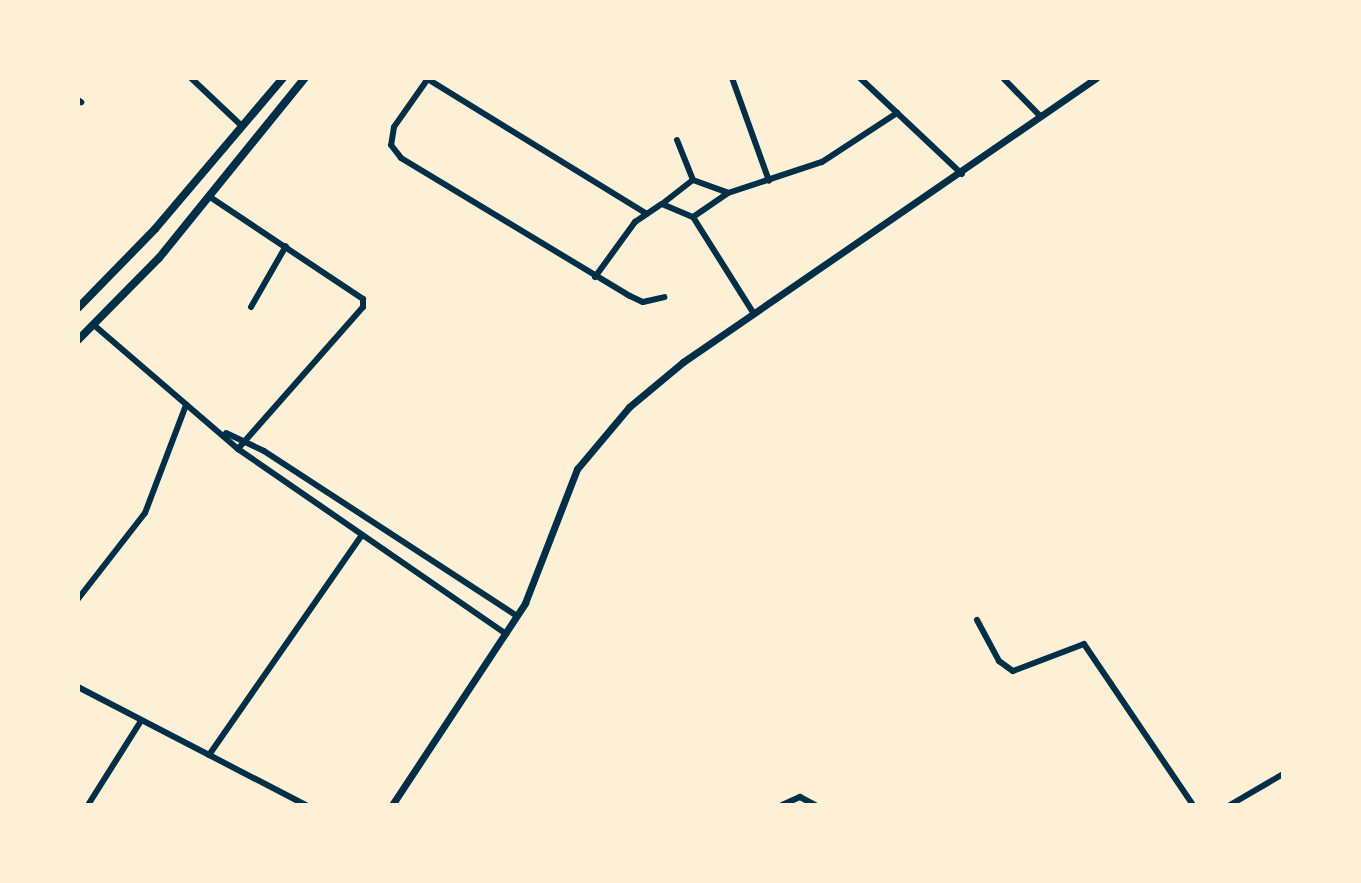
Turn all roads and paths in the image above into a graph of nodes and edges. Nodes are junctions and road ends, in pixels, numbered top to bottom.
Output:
1 (191, 78) edge
2 (283, 78) edge
3 (305, 78) edge
4 (732, 78) edge
5 (860, 78) edge
6 (1003, 78) edge
7 (1096, 78) edge
8 (426, 79) edge
9 (897, 113) junction
10 (1041, 117) junction
11 (243, 127) junction
12 (677, 140) dead end
13 (962, 174) junction
14 (693, 180) junction
15 (769, 181) junction
16 (728, 193) junction
17 (210, 197) junction
18 (662, 204) junction
19 (647, 214) junction
20 (693, 217) junction
21 (286, 246) junction
22 (595, 277) junction
23 (664, 297) dead end
24 (251, 307) dead end
25 (78, 308) edge
26 (754, 315) junction
27 (95, 326) junction
28 (78, 340) edge
29 (186, 405) junction
30 (224, 433) junction
31 (245, 440) junction
32 (238, 449) junction
33 (361, 536) junction
34 (78, 599) edge
35 (517, 616) junction
36 (977, 620) dead end
37 (506, 634) junction
38 (78, 687) edge
39 (141, 721) junction
40 (209, 755) junction
41 (1283, 776) edge
42 (88, 805) edge
43 (306, 805) edge
44 (392, 805) edge
45 (782, 805) edge
46 (815, 805) edge
47 (1193, 805) edge
48 (1230, 805) edge

1 - 11 street
2 - 11 main road
3 - 17 main road
4 - 15 street
5 - 9 street
6 - 10 street
7 - 10 street
8 - 19 street
8 - 22 street
9 - 13 street
9 - 15 street
10 - 13 street
11 - 25 main road
12 - 14 street
13 - 26 street
14 - 16 street
14 - 18 street
15 - 16 street
16 - 20 street
17 - 21 street
17 - 27 main road
18 - 19 street
18 - 20 street
19 - 22 street
20 - 26 street
21 - 24 street
21 - 31 street
22 - 23 street
26 - 35 street
27 - 28 main road
27 - 29 street
29 - 30 street
29 - 34 street
30 - 31 street
30 - 32 street
31 - 32 street
31 - 35 street
32 - 33 street
33 - 37 street
33 - 40 street
35 - 37 street
36 - 47 street
37 - 44 street
38 - 39 street
39 - 40 street
39 - 42 street
40 - 43 street
41 - 48 street
45 - 46 street

